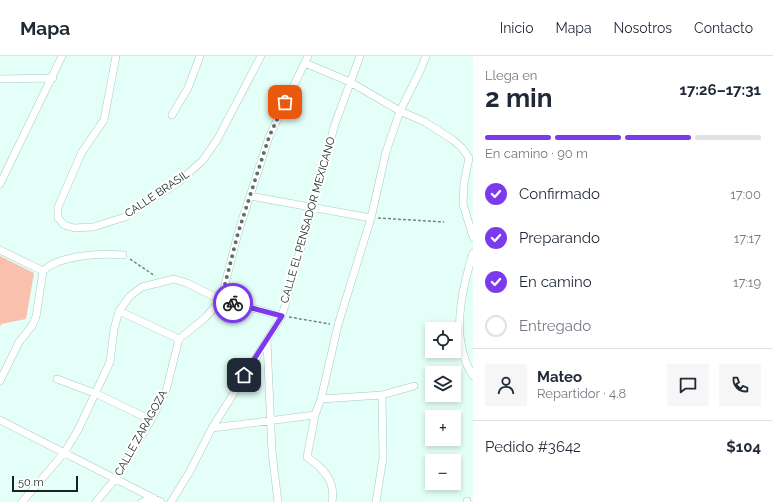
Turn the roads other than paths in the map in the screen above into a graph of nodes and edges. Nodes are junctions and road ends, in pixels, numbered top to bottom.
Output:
1 (62, 56) edge
2 (116, 56) edge
3 (200, 56) edge
4 (261, 56) edge
5 (360, 56) edge
6 (426, 56) edge
7 (306, 59) edge
8 (53, 78) junction
9 (0, 79) edge
10 (350, 82) junction
11 (400, 112) junction
12 (172, 115) dead end
13 (0, 184) edge
14 (250, 196) junction
15 (312, 208) junction
16 (371, 218) junction
17 (473, 237) edge
18 (0, 250) edge
19 (473, 253) edge
20 (123, 255) road end
21 (43, 271) junction
22 (221, 300) junction
23 (119, 311) junction
24 (282, 316) junction
25 (179, 339) junction
26 (267, 342) junction
27 (473, 376) edge
28 (57, 379) dead end
29 (0, 381) edge
30 (414, 386) dead end
31 (97, 394) junction
32 (382, 395) junction
33 (321, 399) junction
34 (315, 415) junction
35 (0, 420) edge
36 (151, 420) junction
37 (272, 420) junction
38 (212, 428) junction
39 (64, 453) junction
40 (116, 478) junction
41 (154, 498) junction
42 (22, 502) edge
43 (96, 502) edge
44 (142, 502) edge
45 (161, 502) edge
46 (171, 502) edge
47 (278, 502) edge
48 (332, 502) edge
49 (376, 502) edge

1 - 8 street
2 - 4 street, CALLE BRASIL
3 - 12 street
5 - 10 street, CALLE EL PENSADOR MEXICANO
6 - 11 street
7 - 10 street
7 - 14 street
8 - 9 street
8 - 13 street
10 - 11 street
10 - 15 street, CALLE EL PENSADOR MEXICANO
11 - 16 street
11 - 17 street
14 - 15 street
14 - 22 street
15 - 16 street
15 - 24 street, CALLE EL PENSADOR MEXICANO
16 - 33 street
18 - 21 street
19 - 27 street
20 - 21 street
21 - 29 street
22 - 23 street
22 - 24 street
22 - 25 street
23 - 25 street
23 - 31 street
24 - 26 street, CALLE EL PENSADOR MEXICANO
25 - 36 street, CALLE ZARAGOZA
26 - 37 street
26 - 38 street, CALLE EL PENSADOR MEXICANO
28 - 31 street
30 - 32 street
31 - 36 street
31 - 39 street
32 - 33 street
32 - 49 street
33 - 34 street
34 - 37 street
34 - 48 street
35 - 39 street
36 - 40 street, CALLE ZARAGOZA
37 - 38 street
37 - 47 street
38 - 46 street, CALLE EL PENSADOR MEXICANO
39 - 40 street
39 - 42 street
40 - 41 street
40 - 43 street, CALLE ZARAGOZA
41 - 44 street
41 - 45 street

